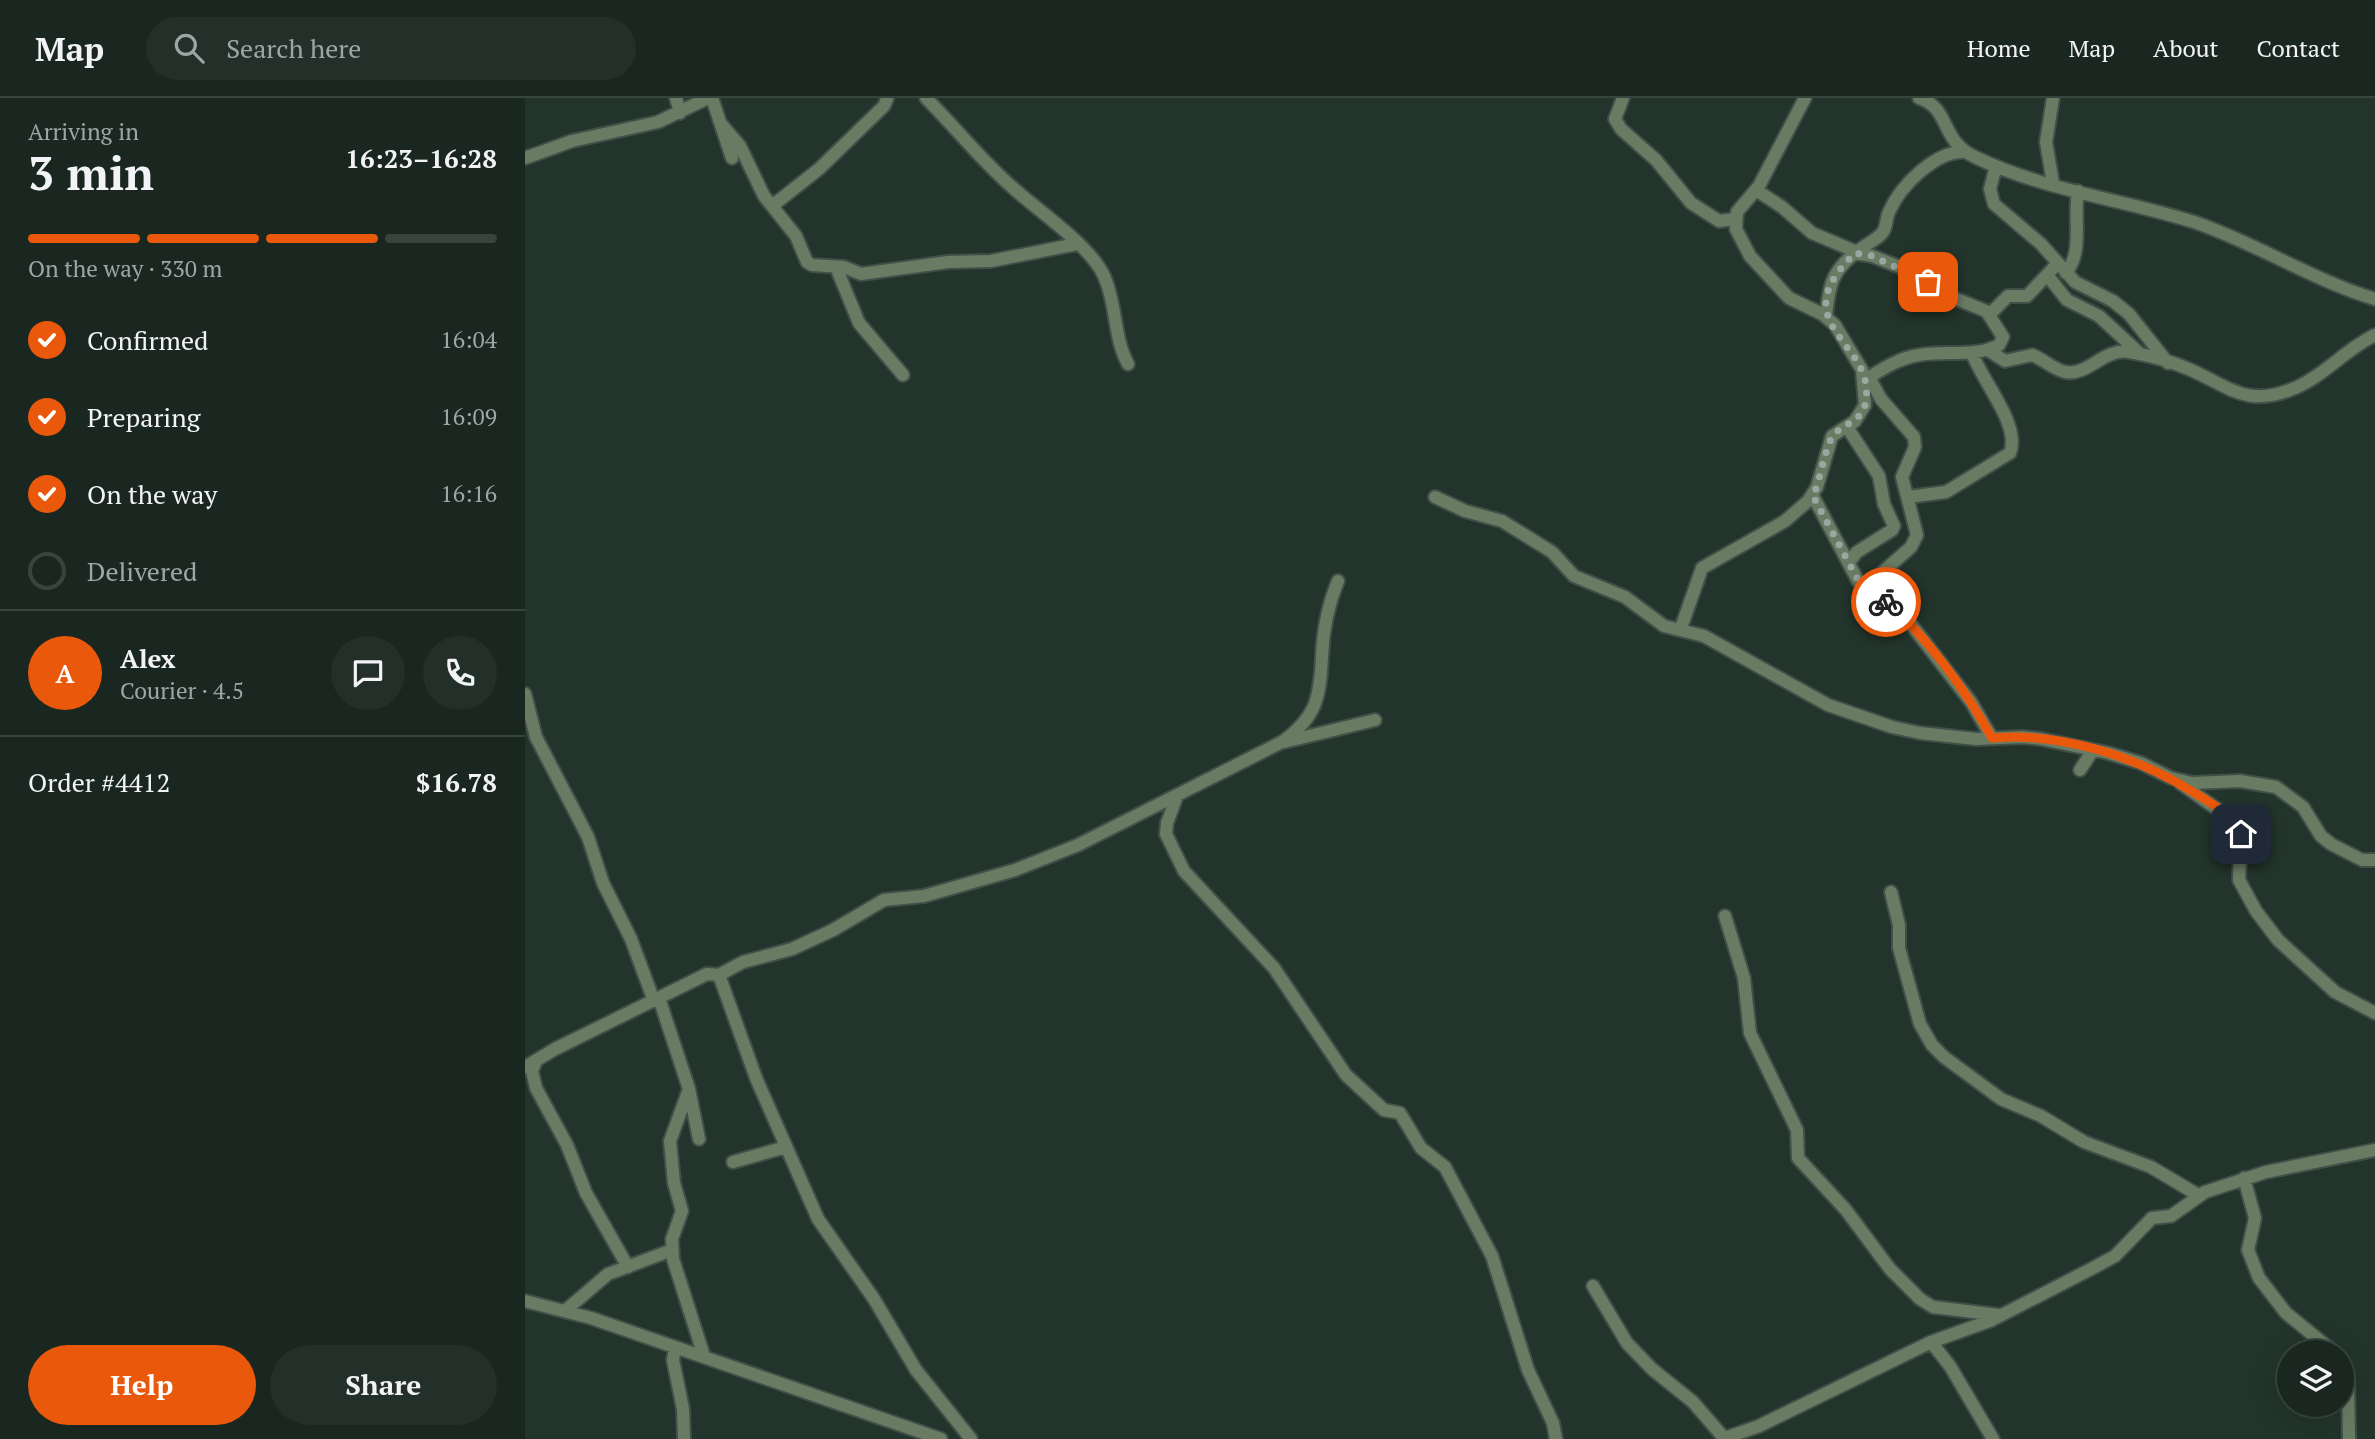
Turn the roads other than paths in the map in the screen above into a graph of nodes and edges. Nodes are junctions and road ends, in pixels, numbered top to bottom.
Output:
1 (675, 98) edge
2 (710, 98) edge
3 (886, 98) edge
4 (926, 98) edge
5 (1623, 98) edge
6 (1805, 98) edge
7 (1919, 98) edge
8 (2053, 98) edge
9 (680, 113) junction
10 (721, 124) junction
11 (1966, 152) junction
12 (525, 158) edge
13 (731, 158) dead end
14 (1996, 166) junction
15 (2053, 183) junction
16 (1756, 190) junction
17 (2078, 191) junction
18 (772, 206) junction
19 (1735, 219) junction
20 (1077, 244) junction
21 (1856, 252) junction
22 (836, 267) junction
23 (2062, 268) junction
24 (2047, 275) junction
25 (2375, 299) edge
26 (1987, 312) junction
27 (1826, 316) junction
28 (2375, 335) edge
29 (1988, 350) junction
30 (1972, 353) junction
31 (2144, 356) junction
32 (2168, 363) junction
33 (1128, 364) dead end
34 (903, 375) dead end
35 (1867, 379) junction
36 (1846, 427) junction
37 (1813, 496) junction
38 (1435, 497) dead end
39 (1907, 497) junction
40 (1849, 562) junction
41 (1338, 581) dead end
42 (1867, 586) junction
43 (1681, 628) junction
44 (525, 694) edge
45 (1375, 720) dead end
46 (1992, 738) junction
47 (1282, 742) junction
48 (2093, 750) junction
49 (2080, 770) dead end
50 (2171, 778) junction
51 (1177, 796) junction
52 (2375, 860) edge
53 (1891, 892) dead end
54 (1725, 916) dead end
55 (719, 975) junction
56 (657, 1000) junction
57 (2375, 1013) edge
58 (530, 1064) edge
59 (689, 1089) junction
60 (699, 1139) dead end
61 (786, 1147) junction
62 (2375, 1150) edge
63 (733, 1162) dead end
64 (2244, 1178) junction
65 (2197, 1195) junction
66 (672, 1250) junction
67 (628, 1267) junction
68 (1593, 1286) dead end
69 (525, 1301) edge
70 (566, 1310) junction
71 (2000, 1315) junction
72 (2319, 1340) edge
73 (1931, 1342) junction
74 (675, 1347) junction
75 (704, 1356) junction
76 (2349, 1417) edge
77 (684, 1439) edge
78 (941, 1439) edge
79 (971, 1439) edge
80 (1556, 1439) edge
81 (1723, 1439) edge
82 (1993, 1439) edge
83 (2349, 1439) edge

1 - 9 street
2 - 9 street
2 - 10 street
3 - 18 street
4 - 20 street
5 - 19 street
6 - 16 street
7 - 11 street
8 - 15 street
9 - 12 street
10 - 13 street
10 - 18 street
11 - 14 street
11 - 21 street
14 - 15 street
14 - 23 street
15 - 17 street
16 - 19 street
16 - 21 street
17 - 23 street
17 - 25 street
18 - 22 street
19 - 27 street
20 - 22 street
20 - 33 street
21 - 26 street
21 - 27 street
22 - 34 street
23 - 24 street
23 - 32 street
24 - 26 street
24 - 31 street
26 - 29 street
27 - 35 street
28 - 32 street
29 - 30 street
29 - 31 street
30 - 35 street
30 - 39 street
31 - 32 street
35 - 36 street
35 - 39 street
36 - 37 street
36 - 40 street
37 - 40 street
37 - 43 street
38 - 43 street
39 - 42 street
40 - 42 street
41 - 47 street
42 - 46 street
43 - 46 street
44 - 56 street
45 - 47 street
46 - 48 street
47 - 51 street
48 - 49 street
48 - 50 street
50 - 52 street
50 - 57 street
51 - 55 street
51 - 80 street
53 - 65 street
54 - 71 street
55 - 56 street
55 - 61 street
56 - 58 street
56 - 59 street
58 - 67 street
59 - 60 street
59 - 66 street
61 - 63 street
61 - 79 street
62 - 64 street
64 - 65 street
64 - 72 street
65 - 71 street
66 - 67 street
66 - 75 street
67 - 70 street
68 - 81 street
69 - 70 street
70 - 74 street
71 - 73 street
73 - 81 street
73 - 82 street
74 - 75 street
74 - 77 street
75 - 78 street
76 - 83 street

